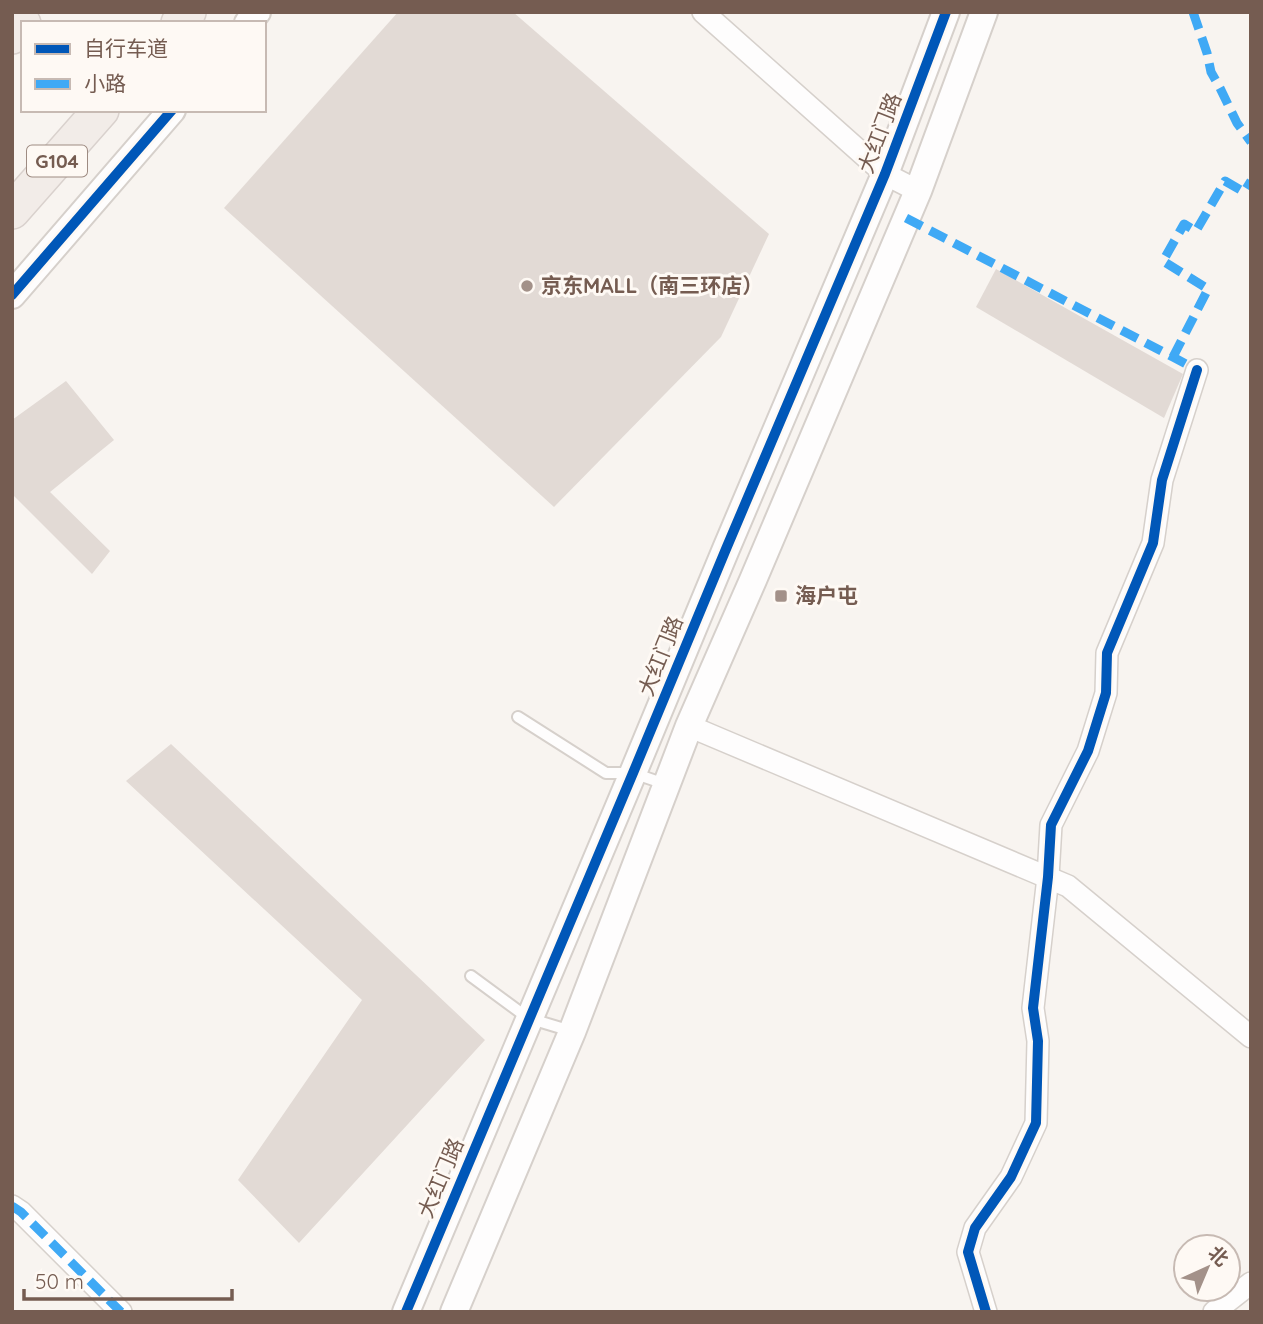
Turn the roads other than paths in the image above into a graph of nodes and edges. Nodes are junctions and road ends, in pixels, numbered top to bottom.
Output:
1 (703, 12) edge
2 (946, 12) edge
3 (984, 12) edge
4 (99, 112) edge
5 (170, 112) edge
6 (885, 174) junction
7 (918, 191) junction
8 (16, 212) edge
9 (12, 295) edge
10 (1197, 370) dead end
11 (518, 717) dead end
12 (689, 726) junction
13 (633, 772) junction
14 (668, 785) junction
15 (1048, 877) junction
16 (471, 976) dead end
17 (528, 1018) junction
18 (572, 1032) junction
19 (1251, 1037) edge
20 (12, 1206) edge
21 (1251, 1283) edge
22 (121, 1312) edge
23 (406, 1312) edge
24 (454, 1312) edge
25 (986, 1312) edge
26 (1214, 1312) edge

1 - 6 street
2 - 6 street, 大红门路
3 - 7 street
4 - 8 highway, G104
5 - 9 street
6 - 7 street
6 - 13 street, 大红门路
7 - 12 street
10 - 15 street
11 - 13 lane
12 - 14 street
12 - 15 street
13 - 14 lane
13 - 17 street, 大红门路
14 - 18 street
15 - 19 street
15 - 25 street
16 - 17 lane
17 - 18 lane
17 - 23 street, 大红门路
18 - 24 street
20 - 22 street
21 - 26 street

